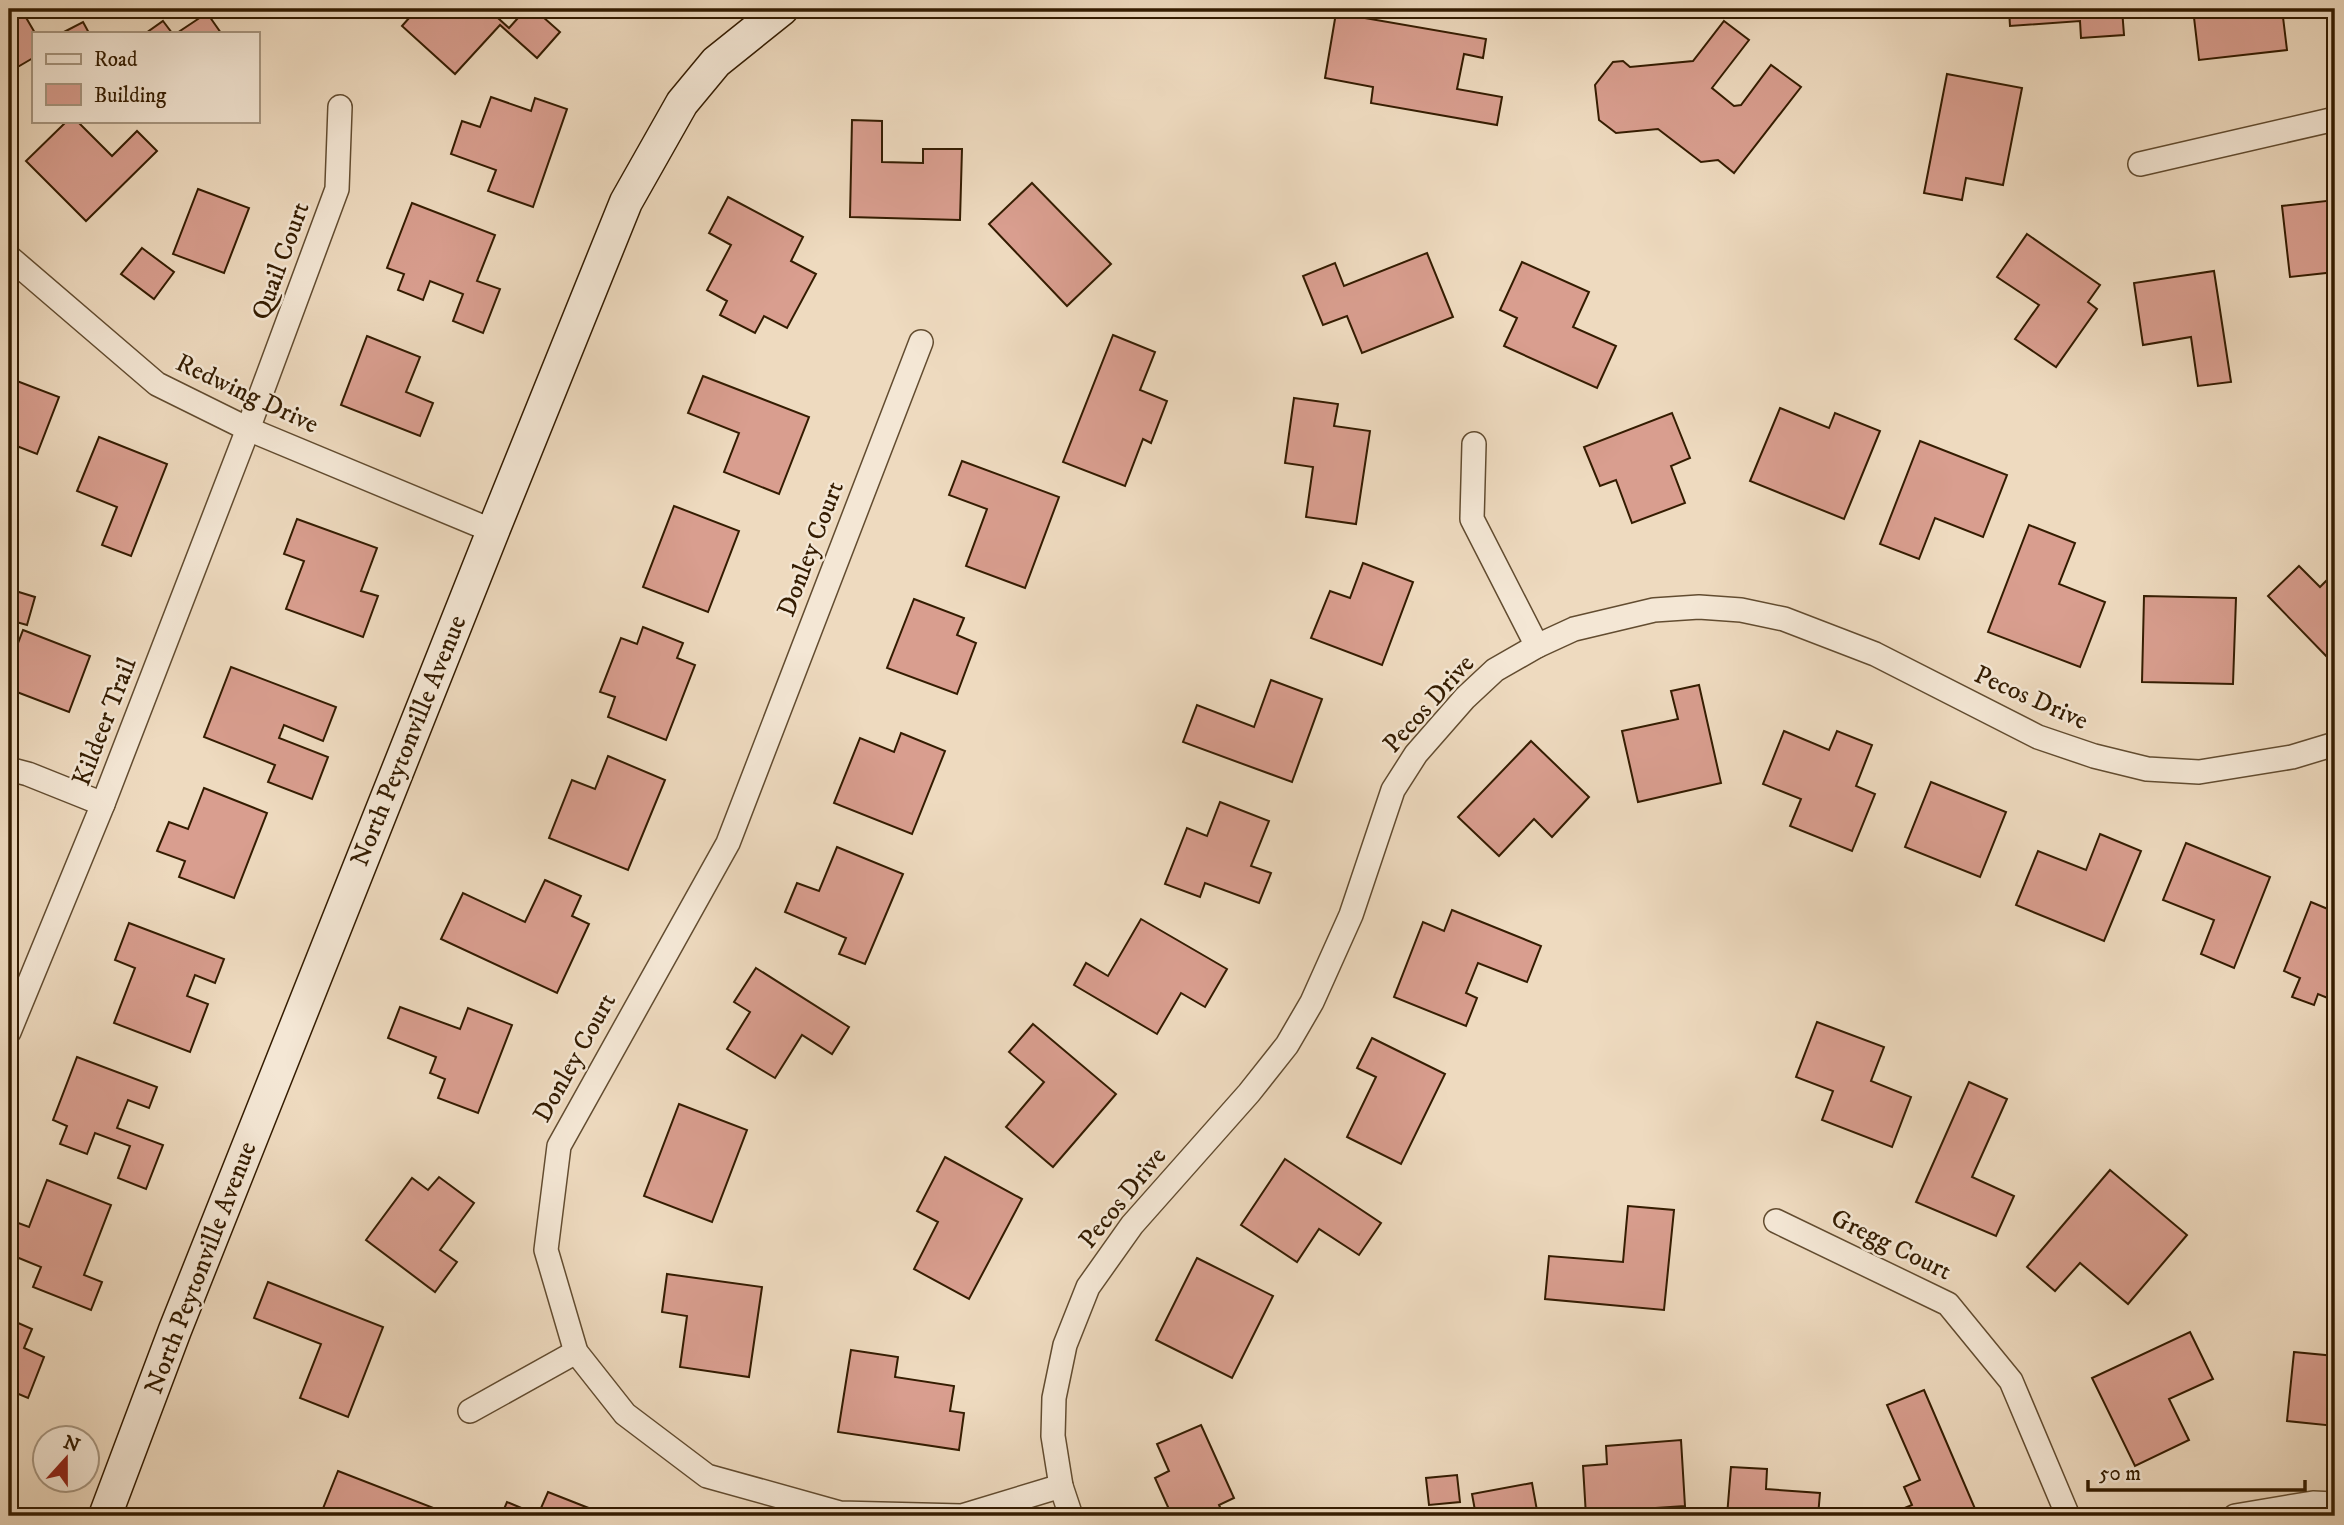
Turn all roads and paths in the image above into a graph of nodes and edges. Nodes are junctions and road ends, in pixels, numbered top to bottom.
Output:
1 (782, 9) edge
2 (340, 107) dead end
3 (2335, 119) edge
4 (2140, 164) dead end
5 (9, 257) edge
6 (921, 342) dead end
7 (248, 429) junction
8 (1474, 444) dead end
9 (493, 531) junction
10 (1537, 646) junction
11 (2335, 744) edge
12 (9, 769) edge
13 (103, 804) junction
14 (9, 1032) edge
15 (1776, 1221) dead end
16 (576, 1352) junction
17 (470, 1411) dead end
18 (1061, 1486) junction
19 (2335, 1504) edge
20 (105, 1516) edge
21 (1071, 1516) edge
22 (2068, 1516) edge
23 (2235, 1516) edge

1 - 9 street, North Peytonville Avenue
2 - 7 street, Quail Court
3 - 4 street
5 - 7 street, Redwing Drive
6 - 16 street, Donley Court
7 - 9 street, Redwing Drive
7 - 13 street, Kildeer Trail
8 - 10 street
9 - 20 street, North Peytonville Avenue
10 - 11 street, Pecos Drive
10 - 18 street, Pecos Drive
12 - 13 street
13 - 14 street, Kildeer Trail
15 - 22 street, Gregg Court
16 - 17 street
16 - 18 street, Donley Court
18 - 21 street, Pecos Drive
19 - 23 street

